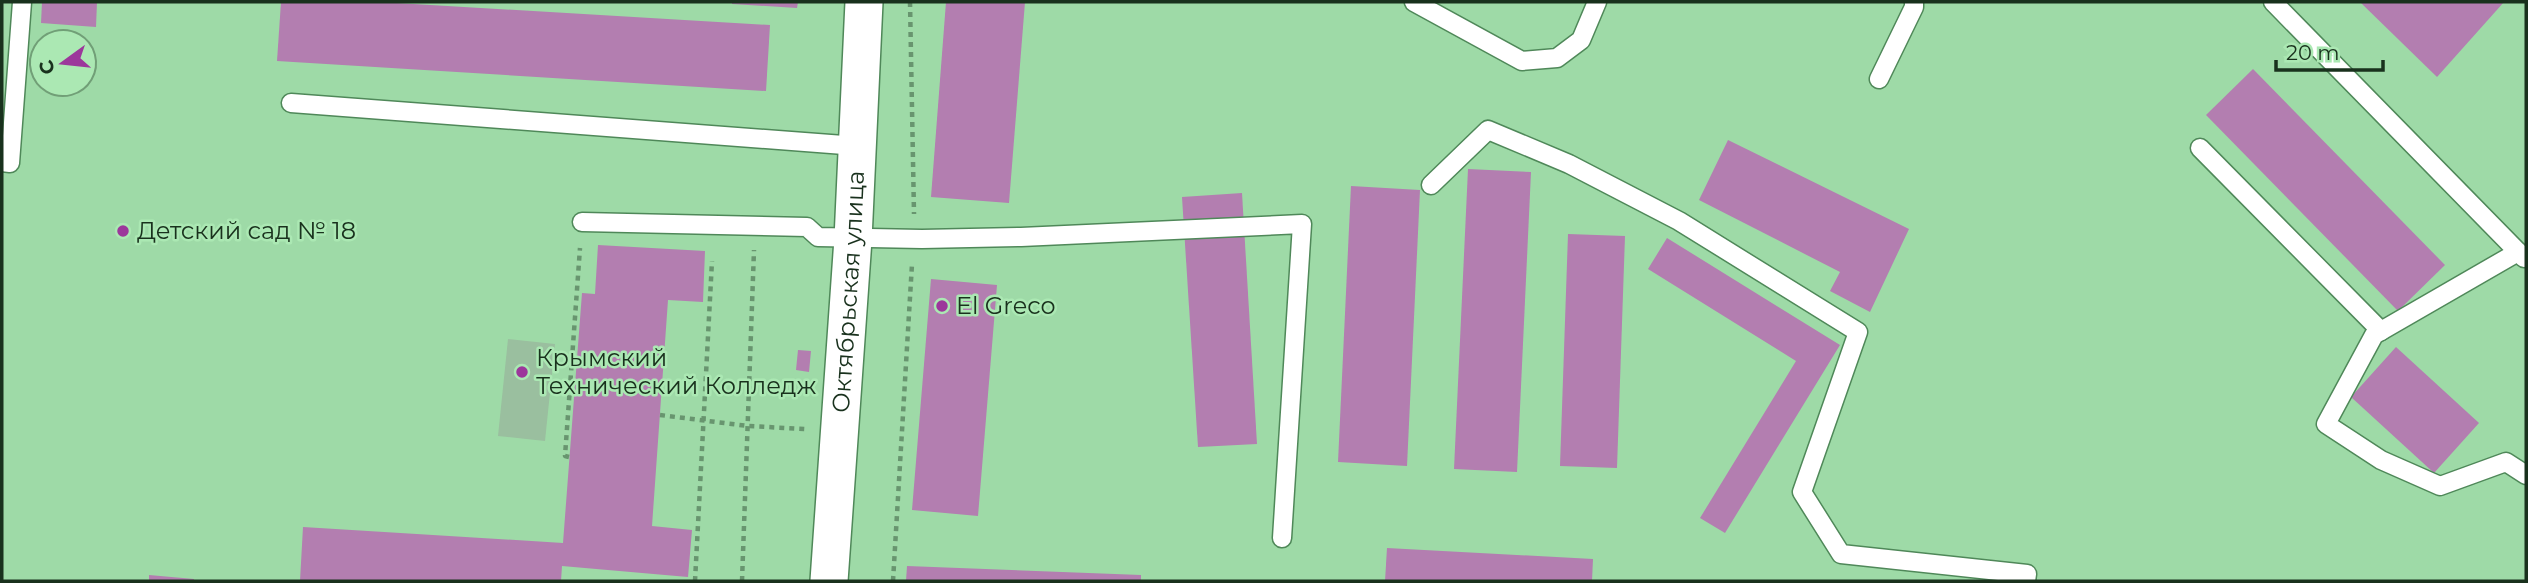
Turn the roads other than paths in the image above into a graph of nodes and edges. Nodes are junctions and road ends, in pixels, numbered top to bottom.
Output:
1 (22, 2) edge
2 (864, 2) edge
3 (1415, 2) edge
4 (1597, 2) edge
5 (1914, 2) edge
6 (2273, 2) edge
7 (1879, 79) dead end
8 (291, 103) dead end
9 (857, 146) junction
10 (2200, 148) dead end
11 (2, 162) edge
12 (1431, 185) dead end
13 (582, 222) road end
14 (853, 239) junction
15 (2522, 257) edge
16 (2381, 331) junction
17 (2526, 475) edge
18 (1282, 538) dead end
19 (829, 581) edge
20 (2026, 581) edge

1 - 11 lane
2 - 9 street, Октябрьская улица
3 - 4 lane
5 - 7 lane
6 - 15 lane
8 - 9 lane
9 - 14 street, Октябрьская улица
10 - 16 lane
12 - 20 lane
13 - 14 lane
14 - 18 lane
14 - 19 street, Октябрьская улица
15 - 16 lane
16 - 17 lane

